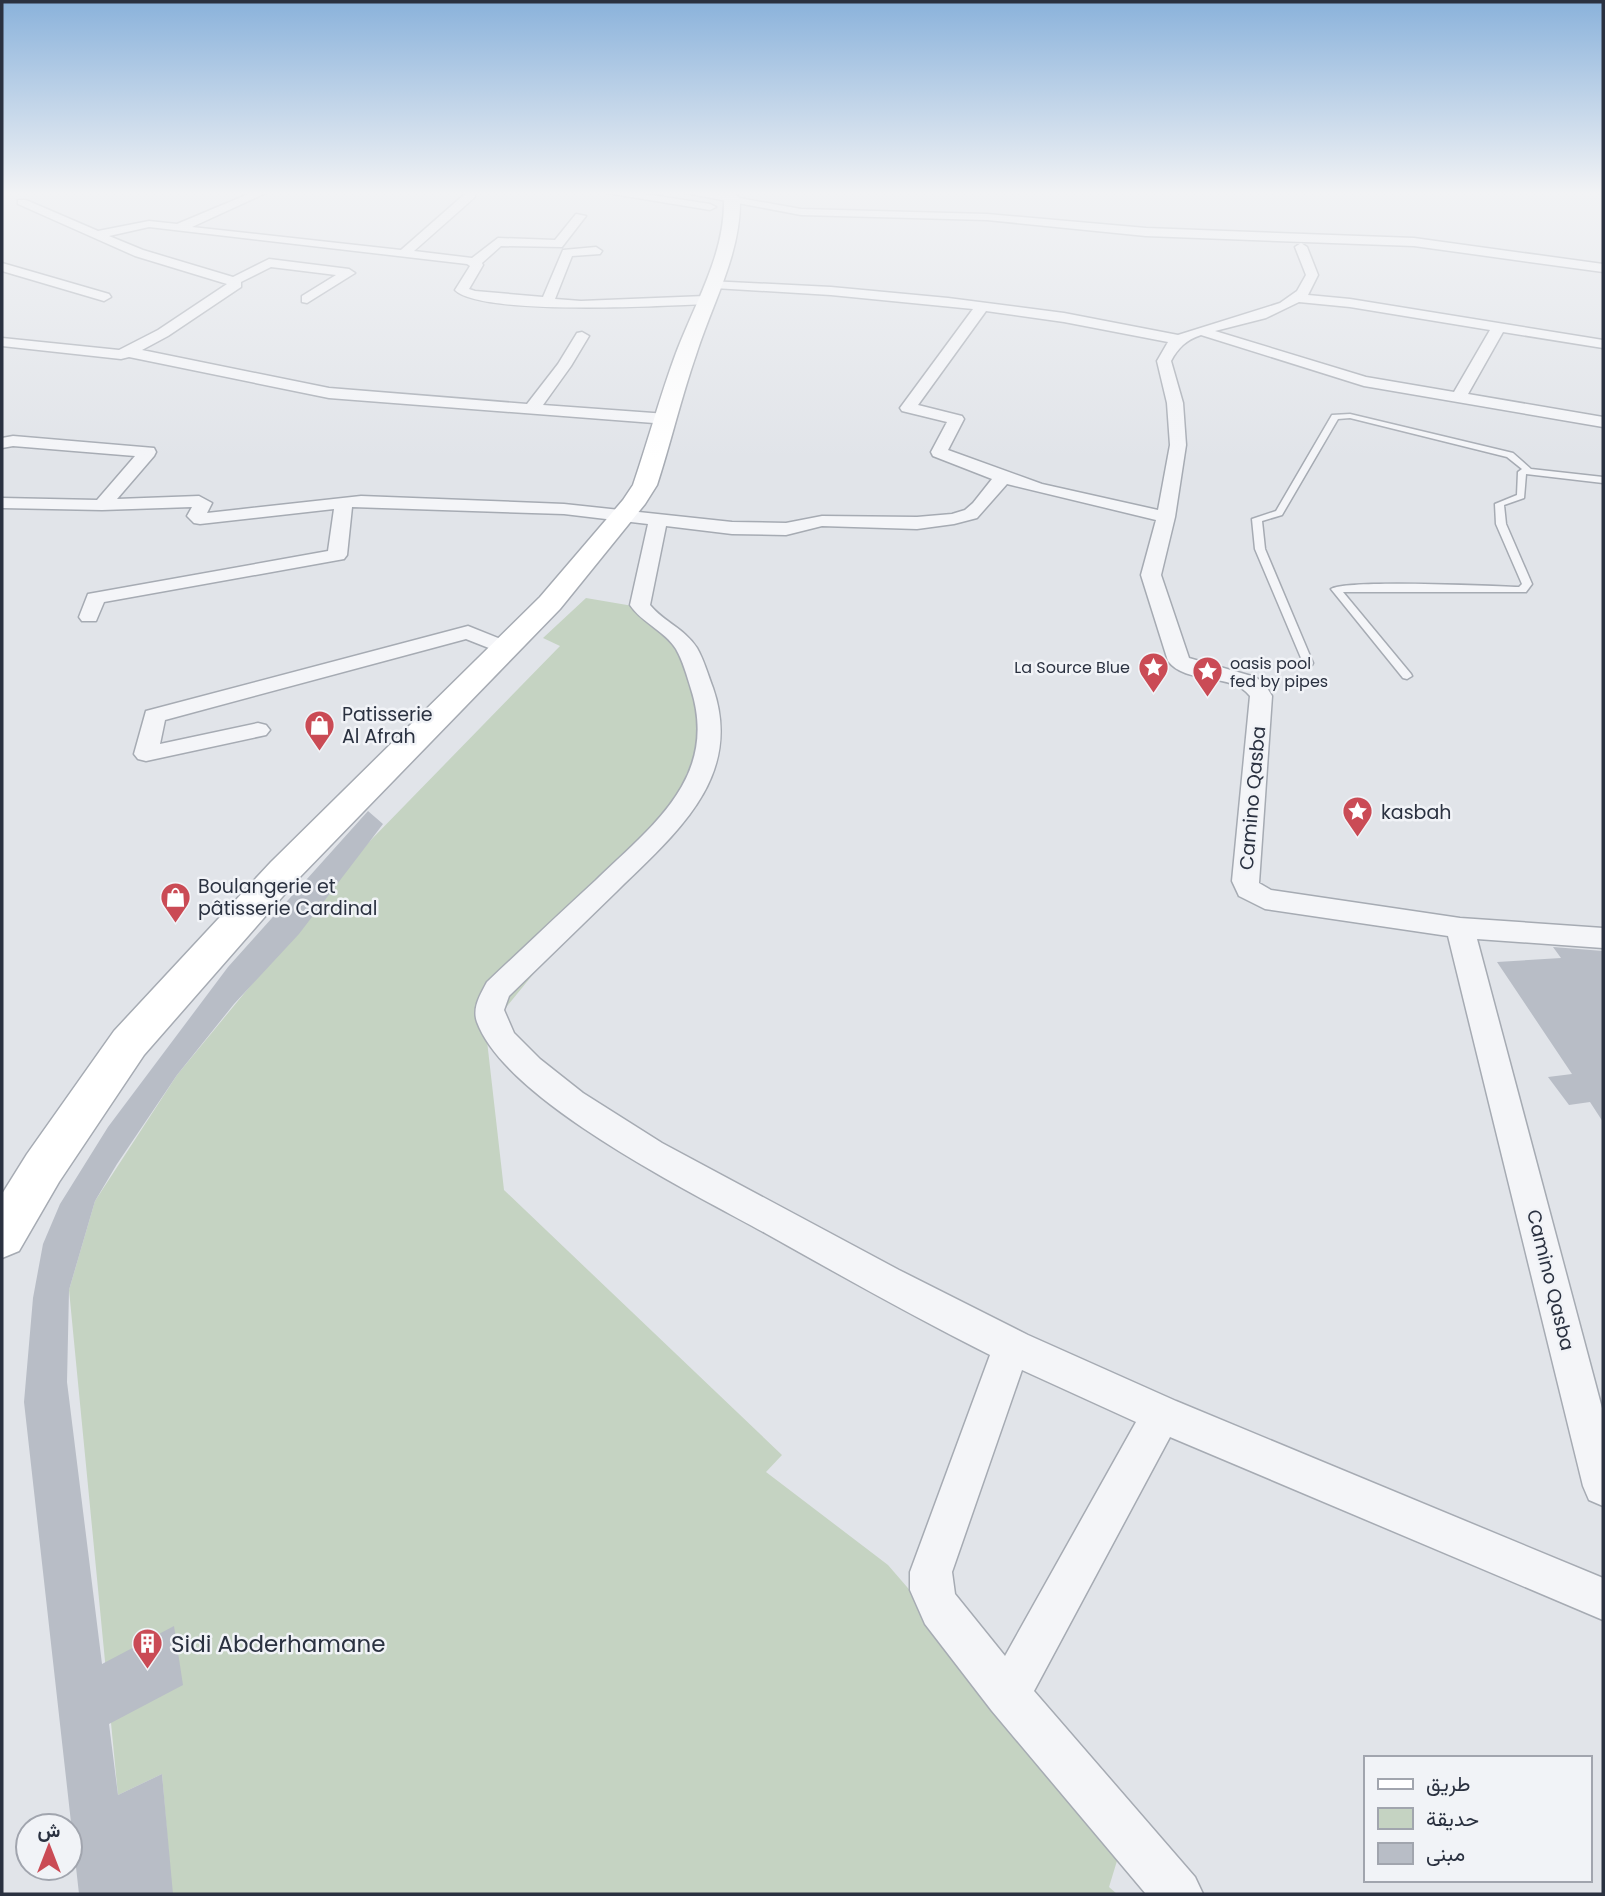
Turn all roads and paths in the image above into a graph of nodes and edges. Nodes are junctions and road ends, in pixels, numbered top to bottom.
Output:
1 (51, 281) edge
2 (335, 281) edge
3 (466, 281) edge
4 (556, 281) edge
5 (713, 281) edge
6 (1310, 281) edge
7 (234, 282) edge
8 (710, 292) junction
9 (104, 297) dead end
10 (1299, 298) junction
11 (307, 299) dead end
12 (547, 303) junction
13 (982, 306) junction
14 (1498, 328) junction
15 (1190, 335) junction
16 (582, 336) dead end
17 (2, 342) edge
18 (1603, 344) edge
19 (128, 352) junction
20 (1458, 398) junction
21 (532, 408) junction
22 (667, 419) junction
23 (1603, 422) edge
24 (2, 443) edge
25 (1528, 470) junction
26 (1003, 477) junction
27 (1603, 480) edge
28 (344, 501) junction
29 (4, 505) edge
30 (102, 505) junction
31 (621, 515) junction
32 (1166, 517) junction
33 (658, 520) junction
34 (89, 617) dead end
35 (506, 648) junction
36 (1308, 663) dead end
37 (1408, 676) dead end
38 (258, 730) dead end
39 (1460, 928) junction
40 (1603, 938) edge
41 (2, 1236) edge
42 (1012, 1346) junction
43 (1162, 1413) junction
44 (1602, 1480) edge
45 (1603, 1599) edge
46 (1009, 1695) junction
47 (1178, 1894) edge

1 - 9 street
2 - 11 street
3 - 12 street
4 - 12 street
5 - 8 street
6 - 10 street
7 - 19 street
8 - 12 street
8 - 13 street
8 - 22 street
10 - 14 street
10 - 15 street
13 - 15 street
13 - 26 street
14 - 18 street
14 - 20 street
15 - 20 street
15 - 32 street, Camino Qasba
16 - 21 street
17 - 19 street
19 - 21 street
20 - 23 street
21 - 22 street
22 - 31 street
24 - 30 street
25 - 27 lane
25 - 36 lane
25 - 37 lane
26 - 32 street
26 - 33 street
28 - 30 street
28 - 31 street
28 - 34 street
29 - 30 street
31 - 33 street
31 - 35 street
32 - 39 street, Camino Qasba
33 - 42 street
35 - 38 street
35 - 41 street
39 - 40 street
39 - 44 street, Camino Qasba
42 - 43 street
42 - 46 street
43 - 45 street
43 - 46 street
46 - 47 street

